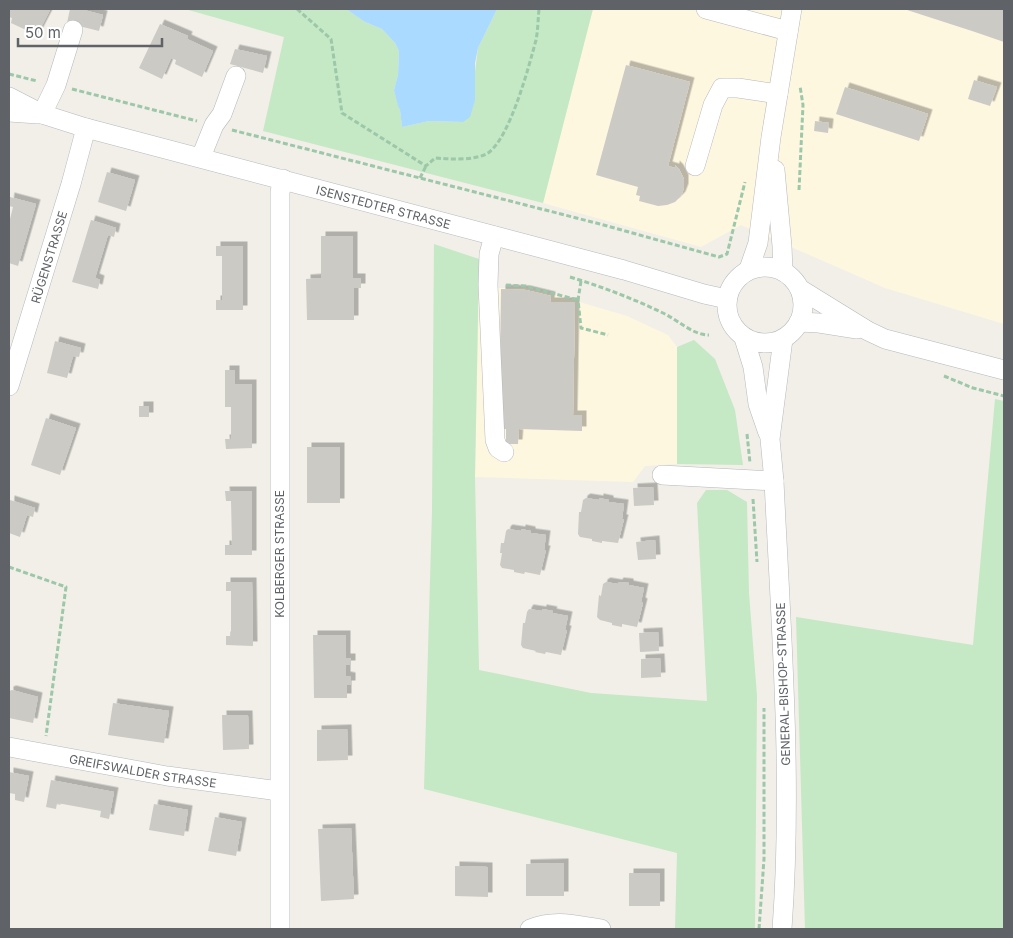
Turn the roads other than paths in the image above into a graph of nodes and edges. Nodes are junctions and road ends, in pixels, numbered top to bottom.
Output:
1 (706, 9) edge
2 (792, 9) edge
3 (73, 30) dead end
4 (788, 31) junction
5 (236, 76) dead end
6 (778, 94) junction
7 (9, 97) edge
8 (9, 112) edge
9 (42, 114) junction
10 (86, 128) junction
11 (771, 137) junction
12 (201, 157) junction
13 (695, 166) dead end
14 (283, 179) junction
15 (494, 236) junction
16 (749, 270) junction
17 (782, 271) junction
18 (800, 289) junction
19 (727, 299) junction
20 (799, 322) junction
21 (868, 331) junction
22 (744, 338) junction
23 (783, 339) junction
24 (1004, 370) edge
25 (9, 386) edge
26 (770, 439) junction
27 (504, 452) dead end
28 (662, 475) dead end
29 (774, 481) junction
30 (9, 747) edge
31 (279, 790) junction
32 (280, 929) edge
33 (530, 929) edge
34 (601, 929) edge
35 (782, 929) edge

1 - 4 street
2 - 4 street
3 - 9 street
4 - 6 street
5 - 12 street
6 - 11 street
6 - 13 street
7 - 9 street, ISENSTEDTER STRASSE
8 - 9 street, ISENSTEDTER STRASSE
9 - 10 street, ISENSTEDTER STRASSE
10 - 12 street, ISENSTEDTER STRASSE
10 - 25 street, RÜGENSTRASSE
11 - 16 street
11 - 17 street
12 - 14 street, ISENSTEDTER STRASSE
14 - 15 street, ISENSTEDTER STRASSE
14 - 31 street, KOLBERGER STRASSE
15 - 19 street, ISENSTEDTER STRASSE
15 - 27 street
16 - 17 street
16 - 19 street
17 - 18 street
18 - 20 street
18 - 21 street
19 - 22 street
20 - 21 street
20 - 23 street
21 - 24 street
22 - 23 street
22 - 26 street, GENERAL-BISHOP-STRASSE
23 - 26 street, GENERAL-BISHOP-STRASSE
26 - 29 street, GENERAL-BISHOP-STRASSE
28 - 29 street
29 - 35 street, GENERAL-BISHOP-STRASSE
30 - 31 street, GREIFSWALDER STRASSE
31 - 32 street, KOLBERGER STRASSE
33 - 34 street

